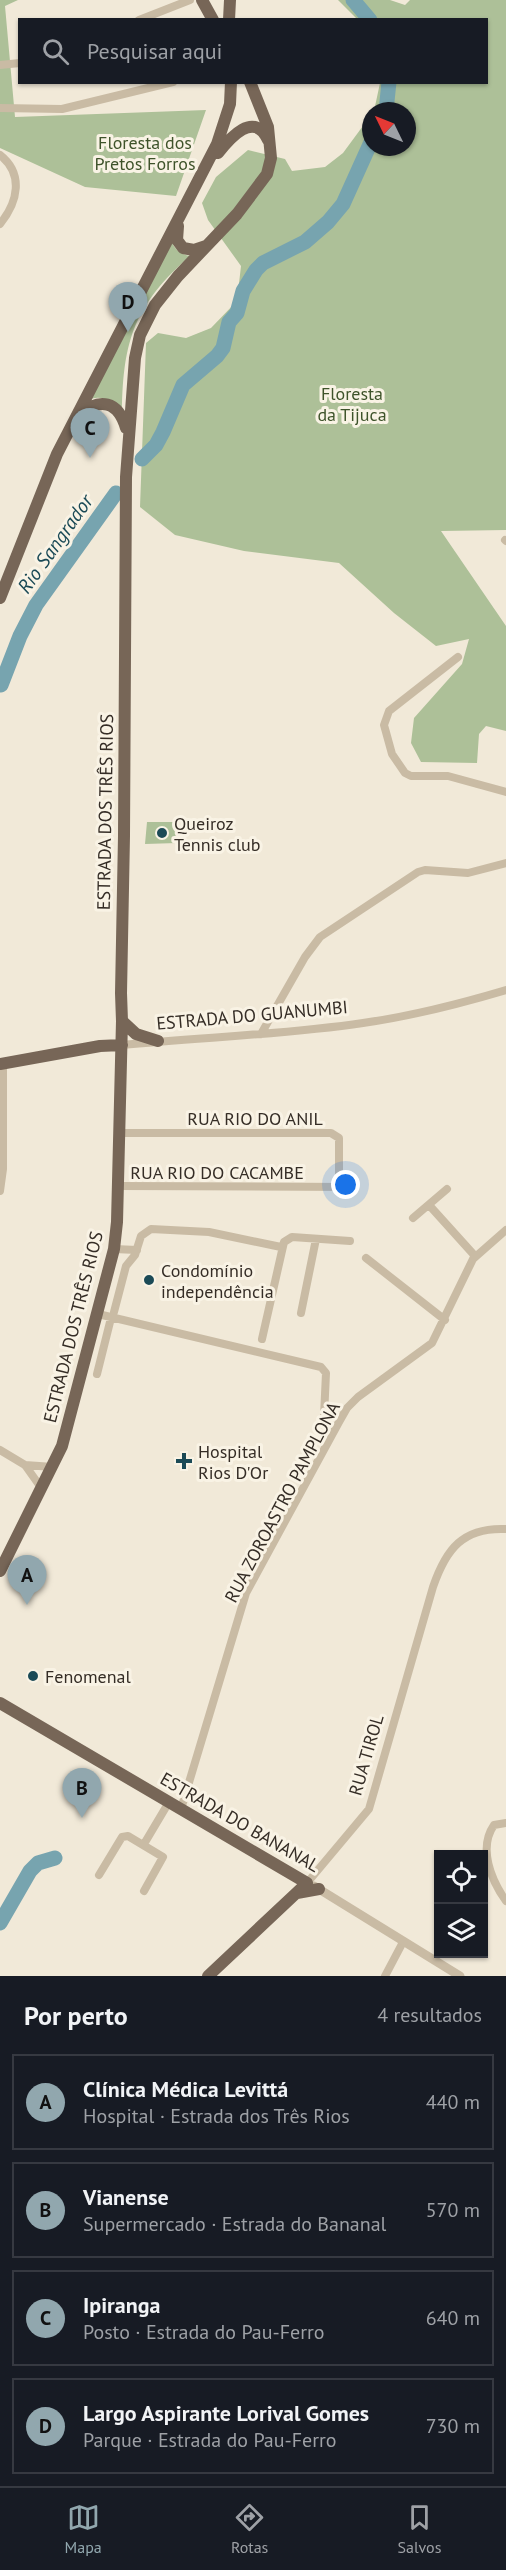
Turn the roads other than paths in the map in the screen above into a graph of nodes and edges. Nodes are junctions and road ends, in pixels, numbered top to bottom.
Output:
1 (190, 0) edge
2 (202, 0) edge
3 (230, 0) edge
4 (144, 18) edge
5 (212, 18) edge
6 (230, 18) edge
7 (18, 63) edge
8 (0, 65) edge
9 (165, 84) edge
10 (231, 84) edge
11 (251, 84) edge
12 (0, 108) edge
13 (270, 144) junction
14 (0, 155) edge
15 (204, 170) junction
16 (179, 219) junction
17 (0, 224) edge
18 (206, 246) junction
19 (75, 418) junction
20 (128, 435) junction
21 (0, 598) edge
22 (458, 657) dead end
23 (506, 792) edge
24 (506, 863) edge
25 (506, 990) edge
26 (122, 1017) junction
27 (261, 1034) junction
28 (158, 1041) junction
29 (122, 1045) junction
30 (100, 1046) junction
31 (2, 1064) edge
32 (120, 1083) junction
33 (119, 1133) junction
34 (118, 1186) junction
35 (339, 1187) junction
36 (351, 1187) dead end
37 (447, 1189) dead end
38 (0, 1191) edge
39 (429, 1204) junction
40 (412, 1218) dead end
41 (506, 1230) edge
42 (316, 1239) junction
43 (350, 1241) dead end
44 (281, 1247) junction
45 (114, 1249) junction
46 (137, 1250) junction
47 (475, 1257) junction
48 (366, 1258) dead end
49 (301, 1313) dead end
50 (98, 1314) junction
51 (113, 1315) junction
52 (445, 1320) junction
53 (262, 1339) dead end
54 (97, 1374) dead end
55 (324, 1416) dead end
56 (0, 1450) edge
57 (25, 1465) junction
58 (53, 1467) junction
59 (42, 1489) junction
60 (506, 1529) edge
61 (0, 1571) edge
62 (0, 1703) edge
63 (169, 1802) junction
64 (182, 1809) junction
65 (506, 1823) edge
66 (144, 1844) junction
67 (278, 1865) junction
68 (99, 1875) dead end
69 (307, 1882) junction
70 (318, 1889) junction
71 (144, 1891) dead end
72 (296, 1893) junction
73 (506, 1901) edge
74 (285, 1904) junction
75 (403, 1942) junction
76 (208, 1976) edge
77 (385, 1976) edge
78 (460, 1976) edge

1 - 4 street
2 - 5 main road
3 - 6 main road
7 - 8 street
9 - 12 street
10 - 15 main road
11 - 13 main road, ESTRADA DOS TRÊS RIOS
13 - 15 main road
13 - 18 main road, ESTRADA DOS TRÊS RIOS
14 - 17 street
15 - 16 main road
16 - 18 main road
16 - 19 main road
18 - 20 main road, ESTRADA DOS TRÊS RIOS
19 - 20 main road
19 - 21 main road
20 - 26 main road, ESTRADA DOS TRÊS RIOS
22 - 23 street
24 - 27 street
25 - 27 street, ESTRADA DO GUANUMBI
26 - 28 main road
26 - 29 main road, ESTRADA DOS TRÊS RIOS
26 - 30 main road
27 - 28 street, ESTRADA DO GUANUMBI
28 - 29 street, ESTRADA DO GUANUMBI
29 - 30 main road, ESTRADA DO GUANUMBI
29 - 32 main road, ESTRADA DOS TRÊS RIOS
30 - 31 main road, ESTRADA DO GUANUMBI
30 - 32 main road
31 - 38 street
32 - 33 main road, ESTRADA DOS TRÊS RIOS
33 - 34 main road, ESTRADA DOS TRÊS RIOS
33 - 35 street, RUA RIO DO ANIL
34 - 35 street, RUA RIO DO CACAMBE
34 - 45 main road, ESTRADA DOS TRÊS RIOS
35 - 36 street, RUA RIO DO CACAMBE
37 - 39 street
39 - 40 street
39 - 47 street
41 - 47 street, RUA ZOROASTRO PAMPLONA
42 - 43 street
42 - 44 street
42 - 49 street
44 - 46 street
44 - 53 street
45 - 46 street
45 - 50 main road, ESTRADA DOS TRÊS RIOS
46 - 51 street
47 - 52 street, RUA ZOROASTRO PAMPLONA
48 - 52 street
50 - 51 street
50 - 58 main road, ESTRADA DOS TRÊS RIOS
51 - 54 street
51 - 55 street
52 - 64 street, RUA ZOROASTRO PAMPLONA
56 - 57 street
57 - 58 street
57 - 59 street
58 - 59 main road, ESTRADA DOS TRÊS RIOS
59 - 61 main road, ESTRADA DOS TRÊS RIOS
60 - 69 street, RUA TIROL
62 - 63 main road, ESTRADA DO BANANAL
63 - 64 main road, ESTRADA DO BANANAL
63 - 66 street
64 - 67 main road, ESTRADA DO BANANAL
65 - 73 street
66 - 68 street
66 - 71 street
67 - 69 main road, ESTRADA DO BANANAL
67 - 74 main road
69 - 70 street, ESTRADA DO BANANAL
69 - 72 main road, RUA TIROL
70 - 72 main road
70 - 75 street, ESTRADA DO BANANAL
72 - 74 main road, RUA TIROL
74 - 76 main road, RUA TIROL
75 - 77 street
75 - 78 street, ESTRADA DO BANANAL

